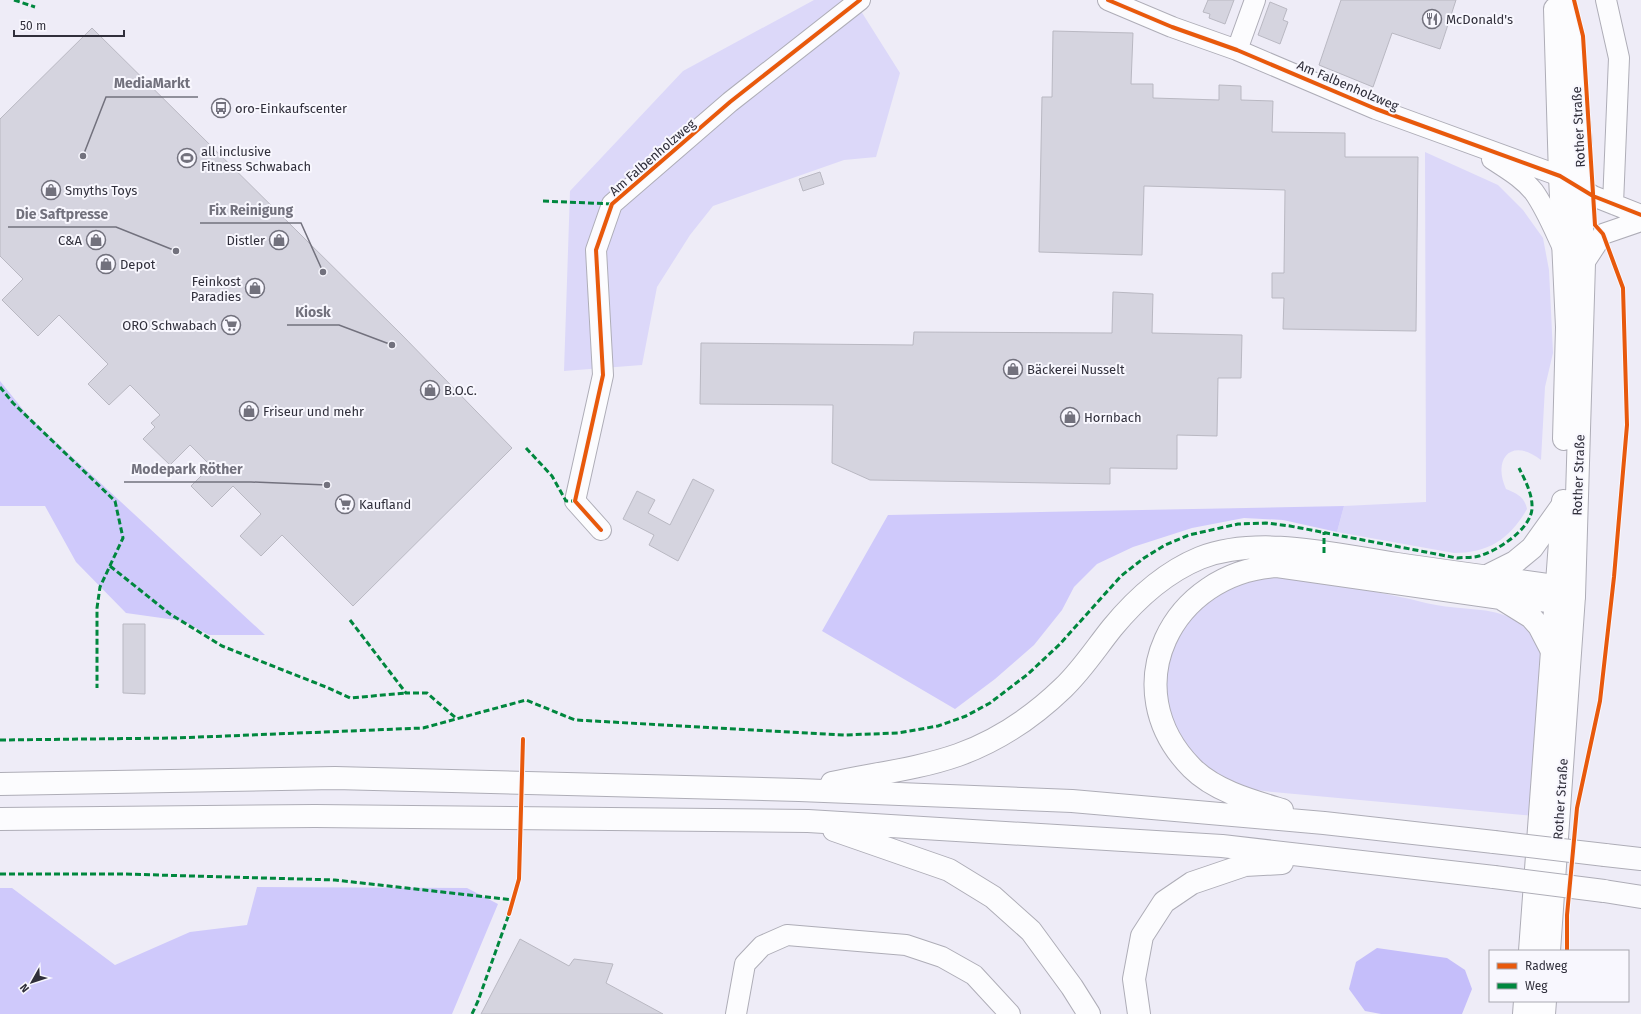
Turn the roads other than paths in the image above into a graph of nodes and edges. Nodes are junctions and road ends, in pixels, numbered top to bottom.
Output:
1 (860, 0) edge
2 (1108, 0) edge
3 (1255, 0) edge
4 (1555, 0) edge
5 (1563, 0) edge
6 (1606, 0) edge
7 (1237, 50) junction
8 (1464, 140) junction
9 (1560, 176) junction
10 (1580, 189) junction
11 (1613, 204) junction
12 (1641, 215) edge
13 (1641, 221) edge
14 (1564, 250) junction
15 (1584, 263) junction
16 (1562, 506) junction
17 (601, 530) dead end
18 (1485, 577) junction
19 (1563, 595) junction
20 (1501, 598) junction
21 (1552, 651) junction
22 (0, 784) edge
23 (799, 790) junction
24 (0, 819) edge
25 (808, 821) junction
26 (1324, 822) junction
27 (1335, 859) junction
28 (1641, 859) edge
29 (1641, 896) edge
30 (1530, 950) edge
31 (1549, 950) edge
32 (1525, 1002) edge
33 (1545, 1002) edge
34 (736, 1014) edge
35 (1010, 1014) edge
36 (1088, 1014) edge
37 (1139, 1014) edge
38 (1524, 1014) edge
39 (1544, 1014) edge

1 - 17 street, Am Falbenholzweg
2 - 7 street, Am Falbenholzweg
3 - 7 street
4 - 9 main road, Rother Straße
5 - 10 main road, Rother Straße
6 - 11 street
7 - 8 street, Am Falbenholzweg
8 - 9 street, Am Falbenholzweg
8 - 14 street
9 - 10 street, Am Falbenholzweg
9 - 14 main road, Rother Straße
10 - 11 street, Am Falbenholzweg
10 - 15 main road, Rother Straße
11 - 12 street, Am Falbenholzweg
13 - 15 street
14 - 16 main road, Rother Straße
15 - 19 main road, Rother Straße
16 - 18 main road
16 - 19 main road, Rother Straße
18 - 19 main road
18 - 23 main road
19 - 20 main road
19 - 21 main road, Rother Straße
19 - 31 main road, Rother Straße
20 - 21 main road
20 - 26 main road
21 - 30 main road, Rother Straße
22 - 23 main road
23 - 26 main road
24 - 25 main road
25 - 27 main road
25 - 36 main road
26 - 28 main road, bridge
27 - 29 main road, bridge
27 - 37 main road
32 - 38 main road
33 - 39 main road
34 - 35 street

